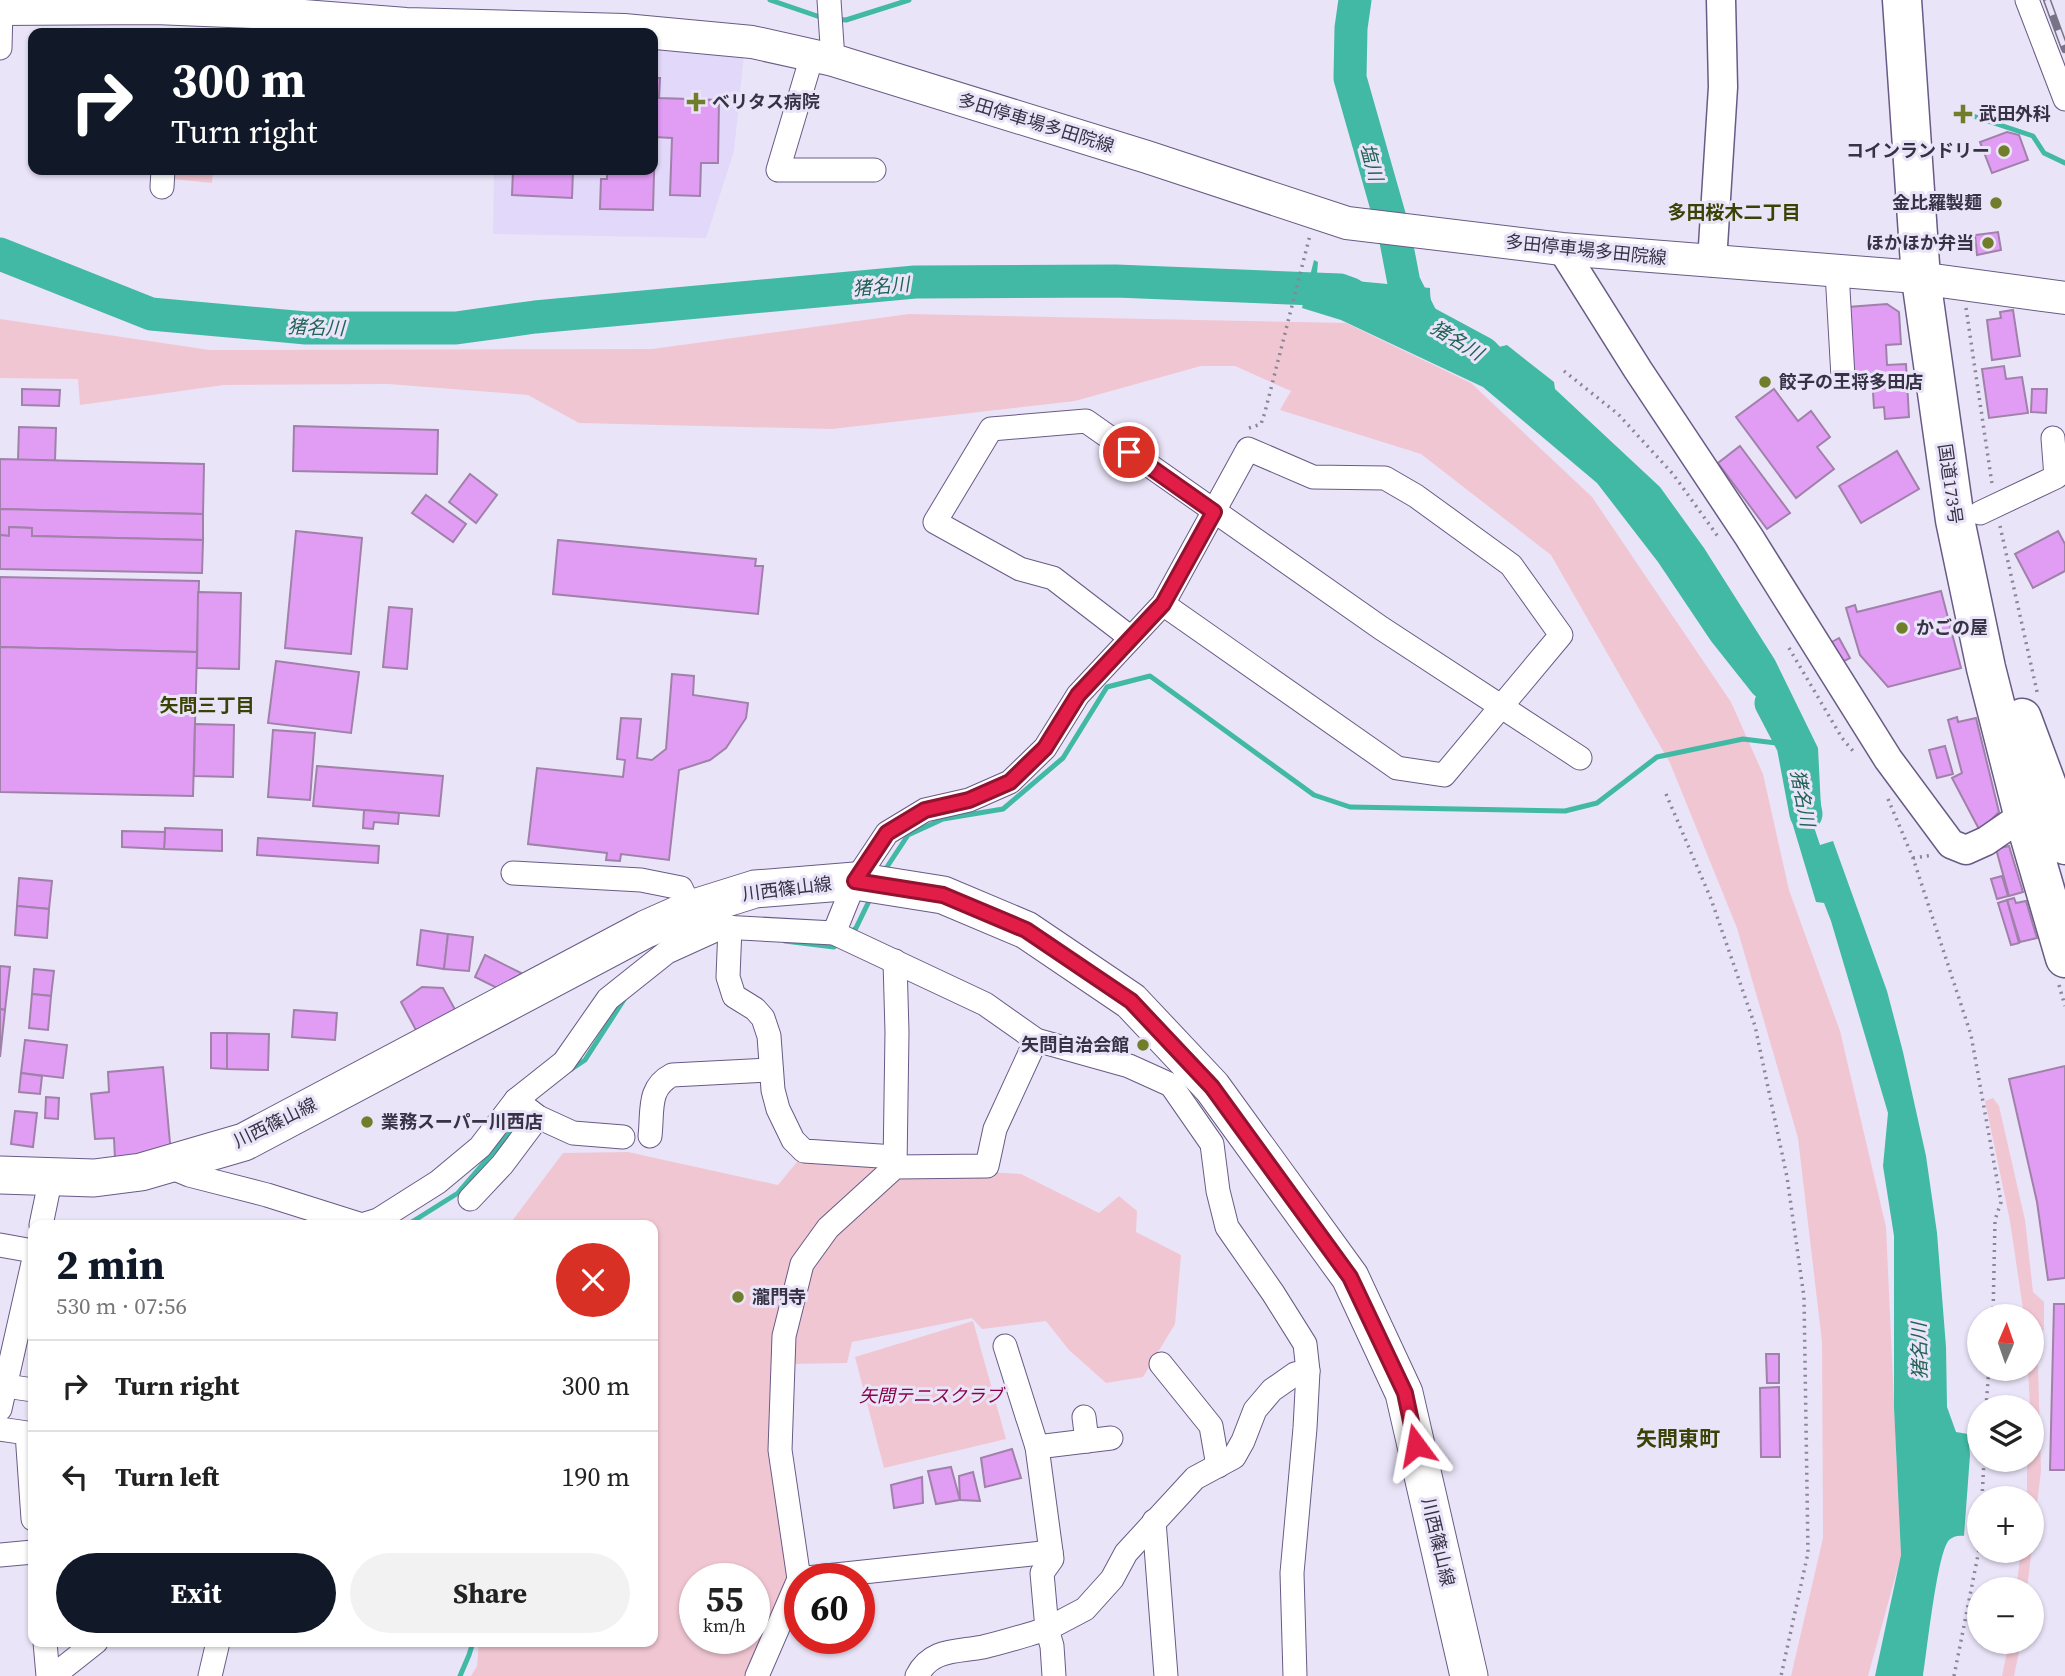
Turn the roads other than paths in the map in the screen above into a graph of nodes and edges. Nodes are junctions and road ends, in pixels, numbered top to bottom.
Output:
1 (829, 0) edge
2 (1721, 0) edge
3 (1902, 0) edge
4 (1920, 0) edge
5 (2027, 0) edge
6 (155, 4) edge
7 (1, 9) edge
8 (253, 22) edge
9 (551, 28) edge
10 (658, 33) edge
11 (0, 48) edge
12 (823, 58) junction
13 (2058, 63) edge
14 (2065, 99) edge
15 (874, 170) dead end
16 (1562, 249) junction
17 (1712, 262) junction
18 (1837, 272) junction
19 (1934, 280) junction
20 (2065, 298) edge
21 (1843, 377) dead end
22 (2053, 438) dead end
23 (1214, 512) junction
24 (1980, 513) junction
25 (1163, 604) junction
26 (1131, 638) junction
27 (1501, 707) junction
28 (1580, 758) dead end
29 (2047, 799) edge
30 (2065, 845) edge
31 (513, 873) dead end
32 (855, 881) junction
33 (691, 909) junction
34 (730, 927) junction
35 (834, 933) junction
36 (2065, 957) edge
37 (895, 961) junction
38 (1036, 1040) junction
39 (771, 1070) junction
40 (516, 1100) junction
41 (538, 1117) junction
42 (650, 1136) dead end
43 (623, 1137) dead end
44 (895, 1162) junction
45 (164, 1165) junction
46 (0, 1175) edge
47 (51, 1177) junction
48 (470, 1199) dead end
49 (42, 1220) edge
50 (346, 1220) edge
51 (378, 1220) edge
52 (0, 1245) edge
53 (28, 1250) edge
54 (28, 1279) edge
55 (6, 1347) edge
56 (1161, 1364) dead end
57 (1308, 1371) junction
58 (6, 1386) junction
59 (28, 1389) edge
60 (0, 1409) edge
61 (1084, 1417) dead end
62 (1028, 1419) dead end
63 (0, 1429) edge
64 (1111, 1438) dead end
65 (1087, 1441) junction
66 (28, 1445) edge
67 (1037, 1447) junction
68 (1218, 1466) junction
69 (1154, 1521) junction
70 (28, 1552) edge
71 (1051, 1552) junction
72 (0, 1555) edge
73 (797, 1563) edge
74 (875, 1571) edge
75 (784, 1614) edge
76 (1047, 1629) junction
77 (46, 1647) edge
78 (89, 1647) edge
79 (217, 1647) edge
80 (50, 1676) edge
81 (210, 1676) edge
82 (757, 1676) edge
83 (917, 1676) edge
84 (1054, 1676) edge
85 (1166, 1676) edge
86 (1295, 1676) edge
87 (1469, 1676) edge

1 - 12 street
2 - 17 street
3 - 19 highway, 国道173号
4 - 19 highway, 国道173号
5 - 13 street
6 - 7 main road, 多田停車場多田院線
6 - 8 main road, 多田停車場多田院線
7 - 11 street
8 - 9 main road, 多田停車場多田院線
10 - 12 main road, 多田停車場多田院線
12 - 15 street
12 - 16 main road, 多田停車場多田院線
13 - 14 street
16 - 17 main road, 多田停車場多田院線
16 - 29 street
17 - 18 main road, 多田停車場多田院線
18 - 19 main road, 多田停車場多田院線
18 - 21 street
19 - 20 main road, 多田停車場多田院線
19 - 24 highway, 国道173号
19 - 29 highway, 国道173号
22 - 24 street
23 - 25 street
23 - 26 street
23 - 27 street
23 - 27 street
24 - 29 highway, 国道173号
25 - 26 street
25 - 27 street
26 - 32 street
27 - 28 street
29 - 30 highway, 国道173号
29 - 36 highway, 国道173号
31 - 33 street
32 - 33 main road, 川西篠山線
32 - 35 street
32 - 87 main road, 川西篠山線
33 - 45 main road, 川西篠山線
34 - 35 street
34 - 39 street
34 - 40 street
35 - 37 street
37 - 38 street
37 - 44 street
38 - 44 street
38 - 57 street
39 - 42 street
39 - 44 street
40 - 41 street
40 - 51 street
41 - 43 street
41 - 48 street
44 - 73 street
45 - 47 main road, 川西篠山線
45 - 50 street
46 - 47 main road, 川西篠山線
47 - 49 street
52 - 53 street
54 - 55 street
55 - 58 street
56 - 68 street
57 - 68 street
57 - 86 street
58 - 59 street
58 - 60 street
61 - 65 street
62 - 67 street
63 - 66 street
64 - 65 street
65 - 67 street
67 - 71 street
68 - 69 street
69 - 76 street
69 - 85 street
70 - 72 street
71 - 74 street
71 - 76 street
75 - 82 street
76 - 83 street
76 - 84 street
77 - 80 street
78 - 80 street
79 - 81 street

